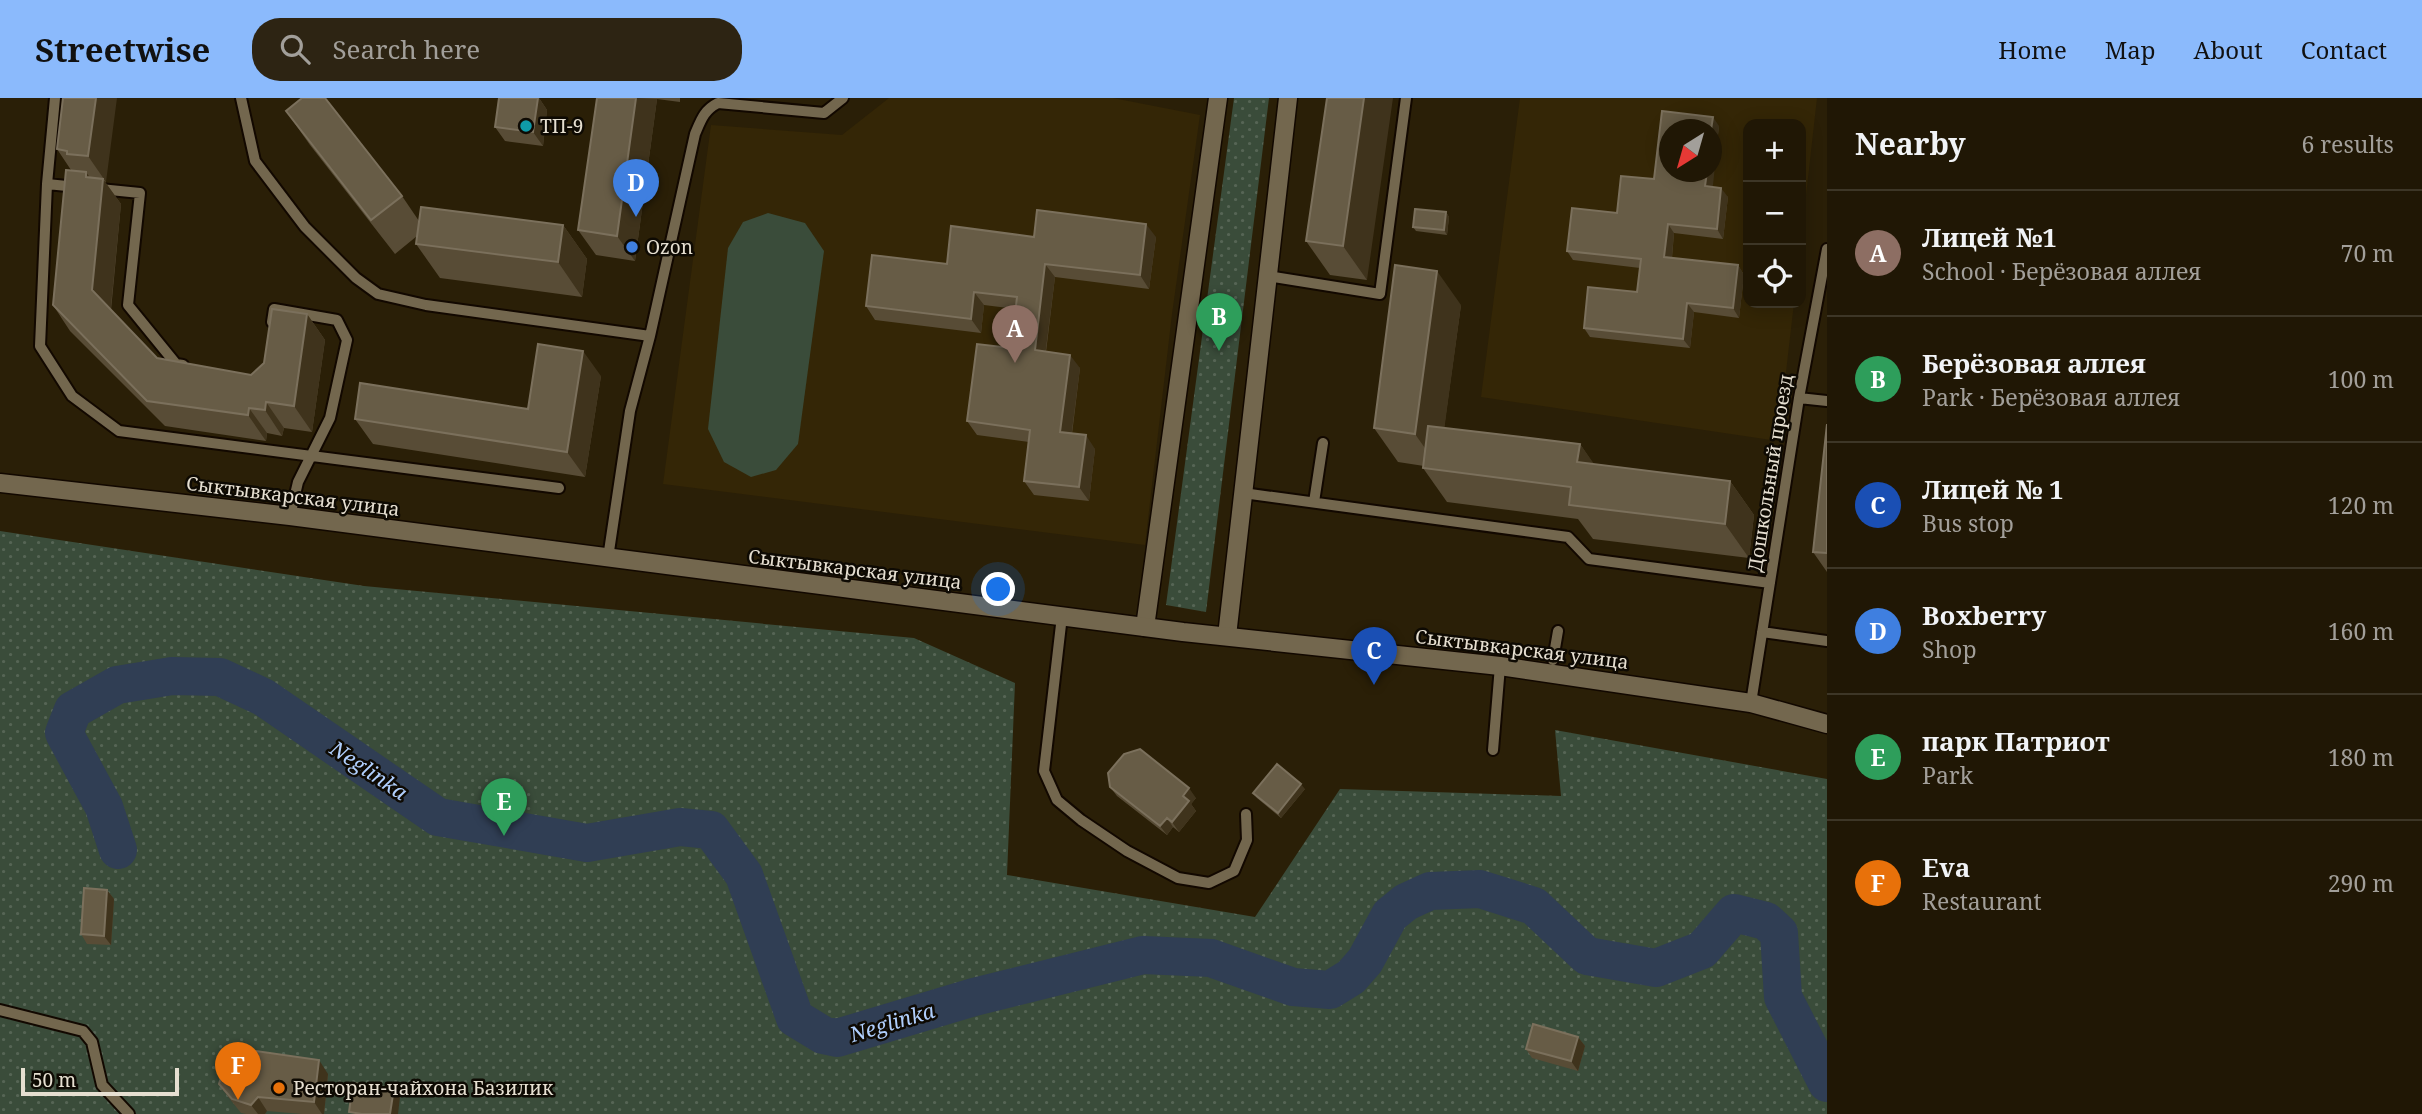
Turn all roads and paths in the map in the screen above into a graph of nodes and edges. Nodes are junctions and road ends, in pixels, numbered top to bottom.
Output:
1 (55, 98) edge
2 (242, 98) edge
3 (843, 98) edge
4 (1218, 98) edge
5 (1288, 98) edge
6 (1406, 98) edge
7 (745, 102) edge
8 (47, 184) junction
9 (1827, 249) edge
10 (1268, 276) junction
11 (271, 332) edge
12 (650, 336) junction
13 (188, 366) edge
14 (1799, 398) junction
15 (1827, 401) edge
16 (1323, 443) dead end
17 (310, 457) junction
18 (0, 483) edge
19 (559, 488) dead end
20 (1243, 494) junction
21 (1314, 502) junction
22 (290, 516) junction
23 (608, 558) junction
24 (1770, 583) junction
25 (1062, 617) junction
26 (1145, 627) junction
27 (1558, 631) dead end
28 (1762, 632) junction
29 (1227, 636) junction
30 (1827, 640) edge
31 (1553, 660) dead end
32 (1500, 666) junction
33 (1751, 703) junction
34 (1827, 724) edge
35 (1493, 750) dead end
36 (1246, 814) dead end
37 (0, 1010) edge
38 (129, 1114) edge

1 - 8 lane
2 - 12 lane
3 - 7 lane
4 - 26 street
5 - 10 street
6 - 10 lane
7 - 12 lane
8 - 13 lane
8 - 17 lane
9 - 14 lane, Дошкольный проезд
10 - 20 street
11 - 17 lane
12 - 23 lane
14 - 15 lane
14 - 24 lane, Дошкольный проезд
16 - 21 lane
17 - 19 lane
17 - 22 lane
18 - 22 street, Сыктывкарская улица
20 - 21 lane
20 - 29 street
21 - 24 lane
22 - 23 street, Сыктывкарская улица
23 - 25 street, Сыктывкарская улица
24 - 28 lane, Дошкольный проезд
25 - 26 street, Сыктывкарская улица
25 - 36 lane
26 - 29 street, Сыктывкарская улица
27 - 31 lane
28 - 30 lane
28 - 33 lane, Дошкольный проезд
29 - 32 street, Сыктывкарская улица
32 - 33 street, Сыктывкарская улица
32 - 35 lane
33 - 34 street, Сыктывкарская улица
37 - 38 lane

